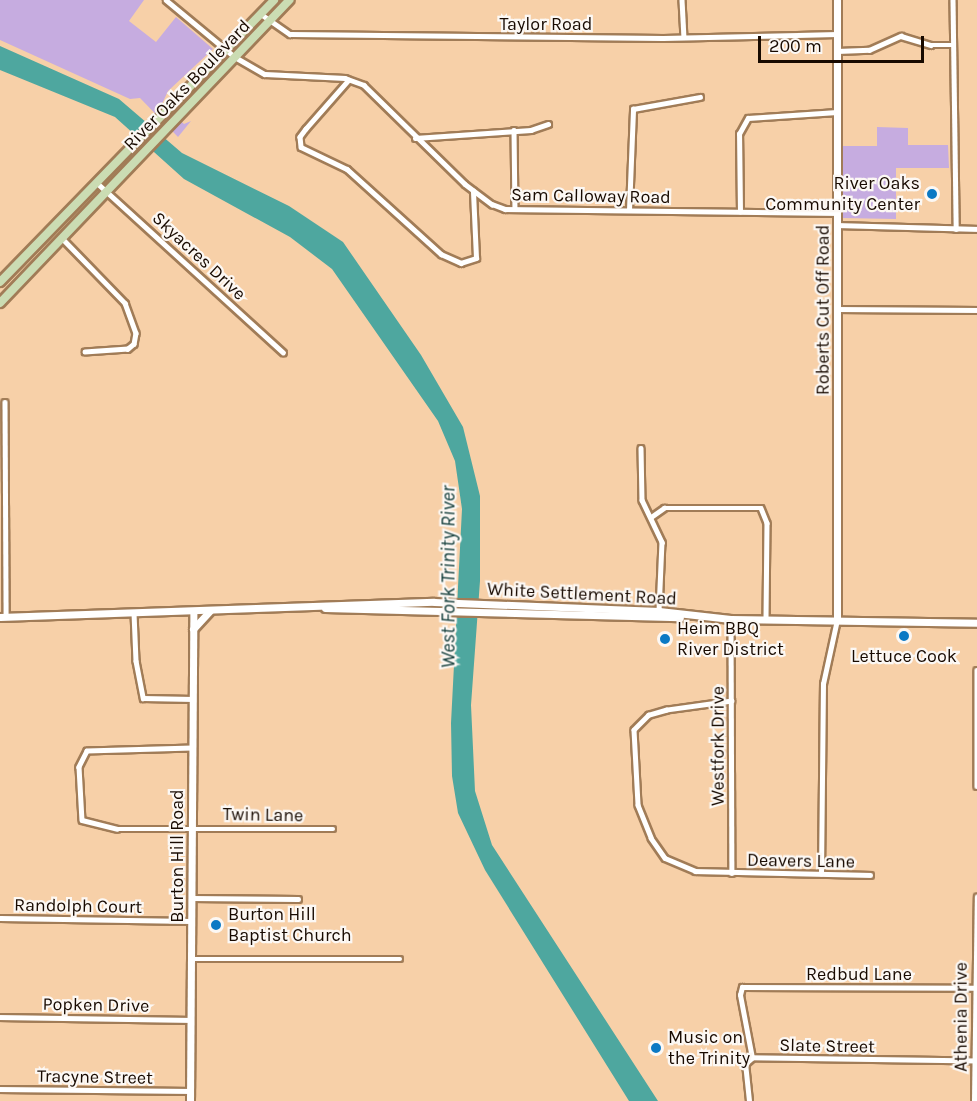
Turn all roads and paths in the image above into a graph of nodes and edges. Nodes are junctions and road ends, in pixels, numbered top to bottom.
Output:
1 (166, 0) edge
2 (274, 0) edge
3 (290, 0) edge
4 (682, 0) edge
5 (837, 0) edge
6 (954, 0) edge
7 (261, 14) junction
8 (269, 22) junction
9 (837, 34) junction
10 (684, 37) junction
11 (954, 45) junction
12 (226, 50) junction
13 (837, 51) junction
14 (235, 57) junction
15 (349, 80) junction
16 (700, 97) dead end
17 (837, 112) junction
18 (548, 124) dead end
19 (514, 130) junction
20 (415, 138) junction
21 (96, 182) junction
22 (473, 190) junction
23 (106, 191) junction
24 (515, 209) junction
25 (628, 210) junction
26 (740, 212) junction
27 (838, 213) junction
28 (838, 225) junction
29 (956, 229) junction
30 (977, 229) edge
31 (62, 238) junction
32 (0, 282) edge
33 (0, 303) edge
34 (838, 309) junction
35 (977, 310) edge
36 (85, 352) dead end
37 (283, 352) dead end
38 (5, 402) dead end
39 (641, 448) dead end
40 (651, 517) junction
41 (291, 607) junction
42 (212, 610) junction
43 (660, 610) junction
44 (193, 611) junction
45 (134, 613) junction
46 (640, 614) junction
47 (691, 616) junction
48 (3, 617) edge
49 (730, 619) junction
50 (766, 619) junction
51 (837, 620) junction
52 (977, 623) edge
53 (193, 629) junction
54 (977, 670) edge
55 (193, 699) junction
56 (732, 701) junction
57 (977, 745) edge
58 (192, 748) junction
59 (977, 786) edge
60 (192, 828) junction
61 (333, 829) dead end
62 (732, 873) junction
63 (821, 874) junction
64 (870, 875) dead end
65 (977, 897) edge
66 (192, 898) junction
67 (298, 899) dead end
68 (0, 918) edge
69 (191, 921) junction
70 (976, 923) edge
71 (191, 959) junction
72 (400, 959) dead end
73 (975, 988) junction
74 (0, 1017) edge
75 (191, 1020) junction
76 (752, 1058) junction
77 (975, 1061) junction
78 (0, 1089) edge
79 (190, 1091) junction
80 (190, 1101) edge
81 (749, 1101) edge
82 (974, 1101) edge

1 - 12 street, Sam Calloway Road
2 - 7 main road, River Oaks Boulevard
3 - 8 main road, River Oaks Boulevard
4 - 10 street
5 - 9 main road, Roberts Cut Off Road
6 - 11 street
7 - 8 street, Taylor Road
7 - 12 main road, River Oaks Boulevard
8 - 10 street, Taylor Road
8 - 14 main road, River Oaks Boulevard
9 - 10 street, Taylor Road
9 - 13 main road, Roberts Cut Off Road
11 - 13 street
11 - 29 street
12 - 14 street, Sam Calloway Road
12 - 21 main road, River Oaks Boulevard
13 - 17 main road, Roberts Cut Off Road
14 - 15 street, Sam Calloway Road
14 - 23 main road, River Oaks Boulevard
15 - 20 street, Sam Calloway Road
15 - 22 street
16 - 25 street
17 - 26 street
17 - 27 main road, Roberts Cut Off Road
18 - 19 street
19 - 20 street
19 - 24 street
20 - 22 street, Sam Calloway Road
21 - 23 street, Skyacres Drive
21 - 32 main road, River Oaks Boulevard
22 - 24 street, Sam Calloway Road
23 - 31 main road, River Oaks Boulevard
23 - 37 street, Skyacres Drive
24 - 25 street, Sam Calloway Road
25 - 26 street, Sam Calloway Road
26 - 27 street, Sam Calloway Road
27 - 28 main road, Roberts Cut Off Road
28 - 29 street
28 - 34 main road, Roberts Cut Off Road
29 - 30 street
31 - 33 main road, River Oaks Boulevard
31 - 36 street
34 - 35 street
34 - 51 main road, Roberts Cut Off Road
38 - 48 street
39 - 40 street
40 - 43 street
40 - 50 street
41 - 42 main road, White Settlement Road
41 - 46 main road, White Settlement Road
41 - 46 main road, White Settlement Road
42 - 44 main road, White Settlement Road
42 - 53 main road
43 - 46 main road, White Settlement Road
43 - 47 main road, White Settlement Road
44 - 45 main road, White Settlement Road
44 - 53 main road, Burton Hill Road
45 - 48 main road, White Settlement Road
45 - 55 street
46 - 47 main road, White Settlement Road
47 - 49 main road, White Settlement Road
49 - 50 main road, White Settlement Road
49 - 56 street, Westfork Drive
50 - 51 main road, White Settlement Road
51 - 52 main road, White Settlement Road
51 - 63 street
53 - 55 main road, Burton Hill Road
54 - 57 street
55 - 58 main road, Burton Hill Road
56 - 62 street, Westfork Drive
56 - 62 street, Deavers Lane
57 - 59 street
58 - 60 main road, Burton Hill Road
58 - 60 street, Twin Lane
60 - 61 street, Twin Lane
60 - 66 main road, Burton Hill Road
62 - 63 street, Deavers Lane
63 - 64 street, Deavers Lane
65 - 70 street, Athenia Drive
66 - 67 street
66 - 69 main road, Burton Hill Road
68 - 69 street, Randolph Court
69 - 71 main road, Burton Hill Road
70 - 73 street, Athenia Drive
71 - 72 street
71 - 75 main road, Burton Hill Road
73 - 76 street, Redbud Lane
73 - 77 street, Athenia Drive
74 - 75 street, Popken Drive
75 - 79 main road, Burton Hill Road
76 - 77 street, Slate Street
76 - 81 street
77 - 82 street, Athenia Drive
78 - 79 street, Tracyne Street
79 - 80 main road, Burton Hill Road

